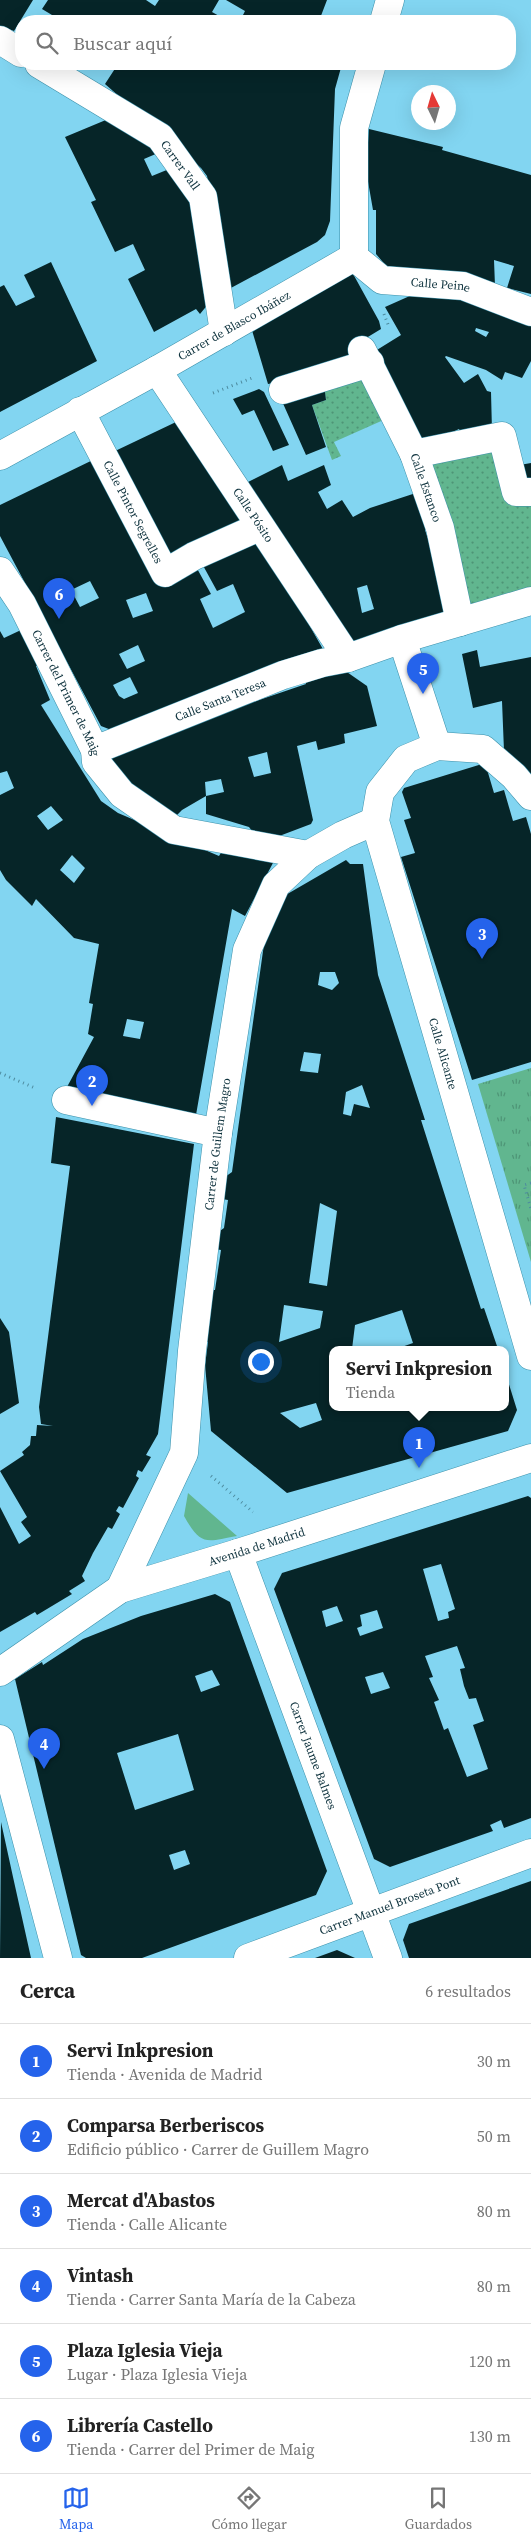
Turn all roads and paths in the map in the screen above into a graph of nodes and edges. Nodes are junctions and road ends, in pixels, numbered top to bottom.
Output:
1 (390, 0) edge
2 (386, 15) edge
3 (0, 40) edge
4 (15, 49) edge
5 (49, 70) edge
6 (370, 70) edge
7 (354, 257) junction
8 (531, 312) edge
9 (224, 332) junction
10 (157, 370) junction
11 (251, 378) dead end
12 (283, 390) dead end
13 (182, 406) junction
14 (80, 411) junction
15 (414, 454) junction
16 (0, 456) edge
17 (531, 492) edge
18 (259, 527) junction
19 (0, 571) edge
20 (531, 601) edge
21 (460, 622) junction
22 (402, 639) junction
23 (348, 658) junction
24 (437, 746) junction
25 (96, 750) junction
26 (531, 796) edge
27 (375, 821) junction
28 (308, 855) junction
29 (66, 1100) dead end
30 (218, 1133) junction
31 (531, 1183) edge
32 (531, 1208) edge
33 (531, 1356) edge
34 (184, 1453) junction
35 (531, 1458) edge
36 (284, 1538) junction
37 (238, 1553) junction
38 (120, 1589) junction
39 (0, 1672) edge
40 (0, 1739) edge
41 (531, 1853) edge
42 (372, 1913) junction
43 (58, 1958) edge
44 (248, 1958) edge
45 (388, 1958) edge

1 - 2 street
3 - 4 street
5 - 9 street, Carrer Vall
6 - 7 street
7 - 8 street, Calle Peine
7 - 9 street, Carrer de Blasco Ibáñez
9 - 10 street, Carrer de Blasco Ibáñez
10 - 13 street, Calle Pósito
10 - 14 street, Carrer de Blasco Ibáñez
11 - 13 path
12 - 15 street, Calle Estanco
13 - 18 street, Calle Pósito
14 - 16 street, Carrer de Blasco Ibáñez
14 - 18 street, Calle Pintor Segrelles
15 - 17 street
15 - 21 street, Calle Estanco
18 - 23 street, Calle Pósito
19 - 25 street, Carrer del Primer de Maig
20 - 21 street, Calle Santa Teresa
21 - 22 street, Calle Santa Teresa
22 - 23 street, Calle Santa Teresa
22 - 24 street
23 - 25 street, Calle Santa Teresa
24 - 26 street
24 - 27 street, Calle Alicante
25 - 28 street, Carrer del Primer de Maig
27 - 28 street, Carrer de Guillem Magro
27 - 33 street, Calle Alicante
28 - 30 street, Carrer de Guillem Magro
29 - 30 street
30 - 34 street, Carrer de Guillem Magro
31 - 32 path
34 - 36 path
34 - 38 street, Carrer de Guillem Magro
35 - 36 street, Avenida de Madrid
36 - 37 street, Avenida de Madrid
37 - 38 street, Avenida de Madrid
37 - 42 street, Carrer Jaume Balmes
38 - 39 street, Avenida de Madrid
40 - 43 street
41 - 42 street, Carrer Manuel Broseta Pont
42 - 44 street, Carrer Manuel Broseta Pont
42 - 45 street, Carrer Jaume Balmes

